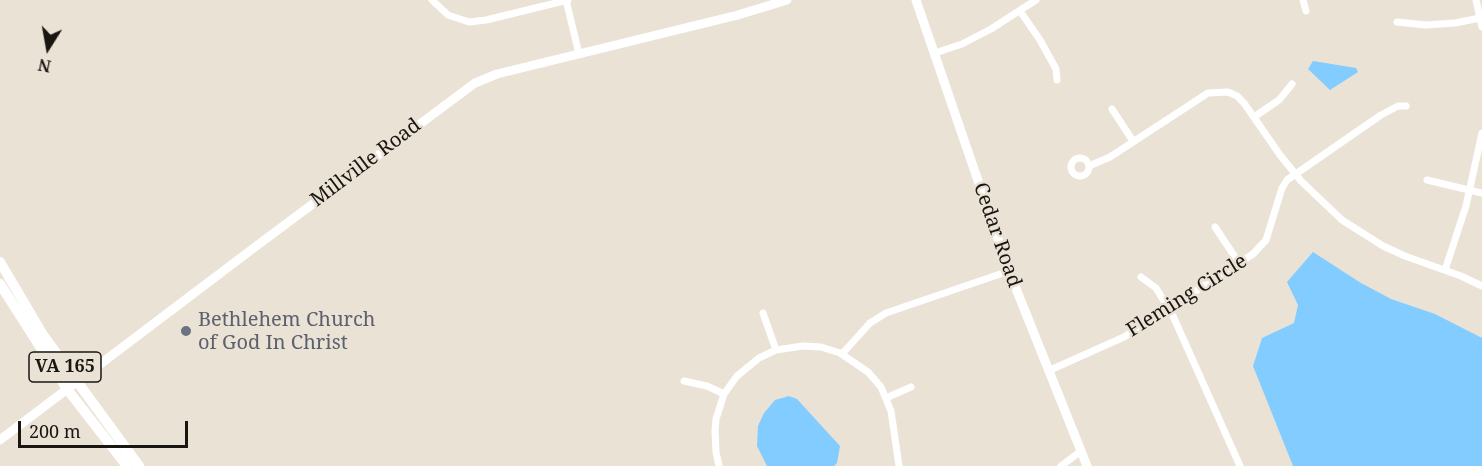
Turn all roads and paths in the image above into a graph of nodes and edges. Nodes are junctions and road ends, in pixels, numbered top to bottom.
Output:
1 (432, 0) edge
2 (567, 0) edge
3 (787, 0) edge
4 (916, 0) edge
5 (1036, 0) edge
6 (1304, 0) edge
7 (1476, 0) edge
8 (1020, 11) junction
9 (1306, 11) dead end
10 (1480, 18) junction
11 (1396, 22) dead end
12 (1482, 27) edge
13 (935, 53) junction
14 (579, 54) junction
15 (1057, 80) dead end
16 (1292, 84) dead end
17 (1406, 106) dead end
18 (1112, 109) dead end
19 (1254, 117) junction
20 (1482, 133) edge
21 (1133, 141) junction
22 (1089, 166) dead end
23 (1294, 174) junction
24 (1427, 180) dead end
25 (1470, 190) junction
26 (1482, 193) edge
27 (1215, 227) dead end
28 (0, 262) edge
29 (1239, 263) junction
30 (1445, 270) junction
31 (1009, 271) junction
32 (1141, 277) dead end
33 (0, 284) edge
34 (1482, 286) edge
35 (1169, 309) junction
36 (763, 313) dead end
37 (776, 350) junction
38 (842, 354) junction
39 (1048, 371) junction
40 (684, 381) dead end
41 (76, 382) junction
42 (912, 387) dead end
43 (67, 389) junction
44 (724, 394) junction
45 (886, 398) junction
46 (0, 440) edge
47 (1081, 451) junction
48 (127, 466) edge
49 (139, 466) edge
50 (719, 466) edge
51 (899, 466) edge
52 (1061, 466) edge
53 (1087, 466) edge
54 (1240, 466) edge

1 - 2 street
2 - 14 street
3 - 14 street, Millville Road
4 - 13 street, Cedar Road
5 - 8 street
6 - 9 street
7 - 10 street
8 - 13 street
8 - 15 street
10 - 11 street
10 - 12 street
13 - 31 street, Cedar Road
14 - 41 street, Millville Road
16 - 19 street
17 - 23 street, Fleming Circle
18 - 21 street
19 - 21 street
19 - 23 street
20 - 25 street
21 - 22 street
23 - 29 street, Fleming Circle
23 - 30 street
24 - 25 street
25 - 26 street
25 - 30 street
27 - 29 street
28 - 41 main road, VA 165
29 - 35 street, Fleming Circle
30 - 34 street
31 - 38 street
31 - 39 street, Cedar Road
32 - 35 street
33 - 43 main road, VA 165
35 - 39 street, Fleming Circle
35 - 54 street
36 - 37 street
37 - 38 street
37 - 44 street
38 - 45 street
39 - 47 street, Cedar Road
40 - 44 street
41 - 43 street, Millville Road
41 - 49 main road, VA 165
42 - 45 street
43 - 46 street, Millville Road
43 - 48 main road, VA 165
44 - 50 street
45 - 51 street
47 - 52 street
47 - 53 street, Cedar Road

